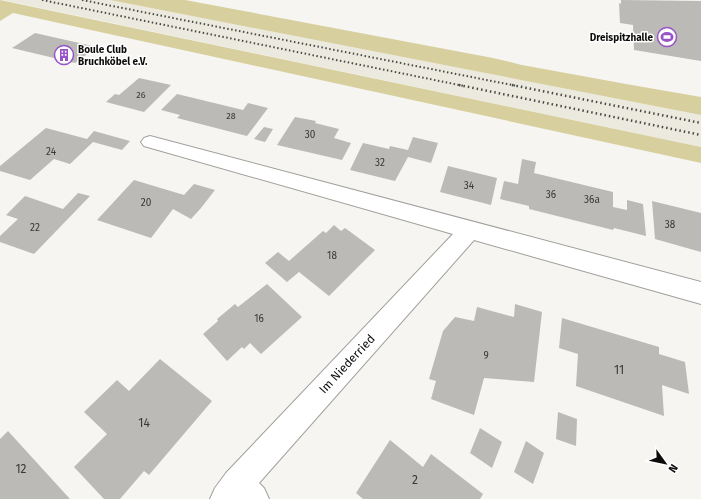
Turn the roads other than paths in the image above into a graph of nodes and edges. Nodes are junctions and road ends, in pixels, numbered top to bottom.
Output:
1 (150, 142) dead end
2 (470, 230) junction
3 (701, 294) edge
4 (239, 494) edge

1 - 2 street
2 - 3 street
2 - 4 street, Im Niederried

